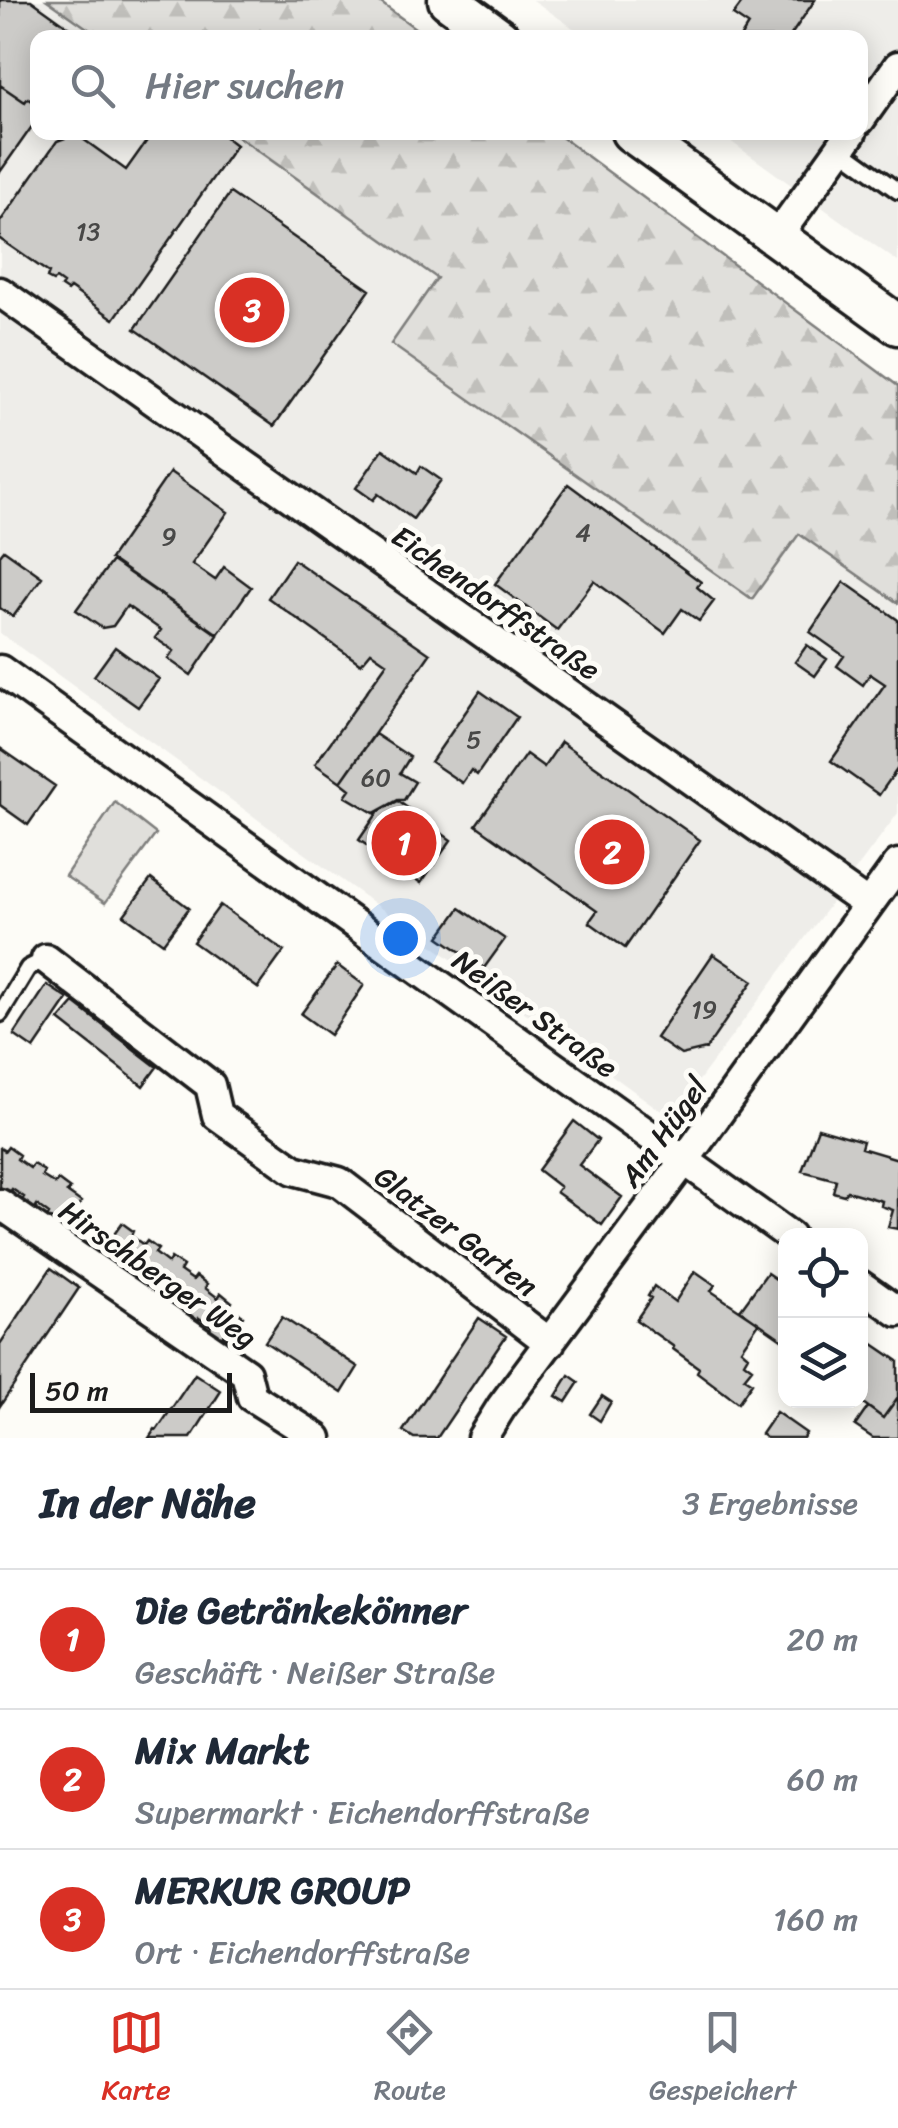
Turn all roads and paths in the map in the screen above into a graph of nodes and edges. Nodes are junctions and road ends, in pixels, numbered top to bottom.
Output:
1 (448, 0) edge
2 (489, 30) edge
3 (898, 66) edge
4 (868, 109) edge
5 (642, 140) edge
6 (846, 140) edge
7 (898, 191) edge
8 (776, 238) junction
9 (0, 292) edge
10 (898, 325) edge
11 (0, 670) edge
12 (898, 864) edge
13 (868, 905) junction
14 (46, 958) joint
15 (0, 1014) edge
16 (684, 1161) junction
17 (0, 1204) edge
18 (779, 1228) edge
19 (868, 1291) edge
20 (898, 1312) edge
21 (550, 1343) junction
22 (317, 1438) edge
23 (482, 1438) edge

1 - 2 main road
3 - 4 street
5 - 8 main road
6 - 7 lane
6 - 8 street
8 - 10 main road
9 - 13 street, Eichendorffstraße
11 - 16 street, Neißer Straße
12 - 13 street, Am Hügel
13 - 16 street, Am Hügel
14 - 15 lane
14 - 21 street, Glatzer Garten
16 - 18 street, Neißer Straße
16 - 21 street, Am Hügel
17 - 22 street, Hirschberger Weg
19 - 20 street
21 - 23 street, Am Hügel

